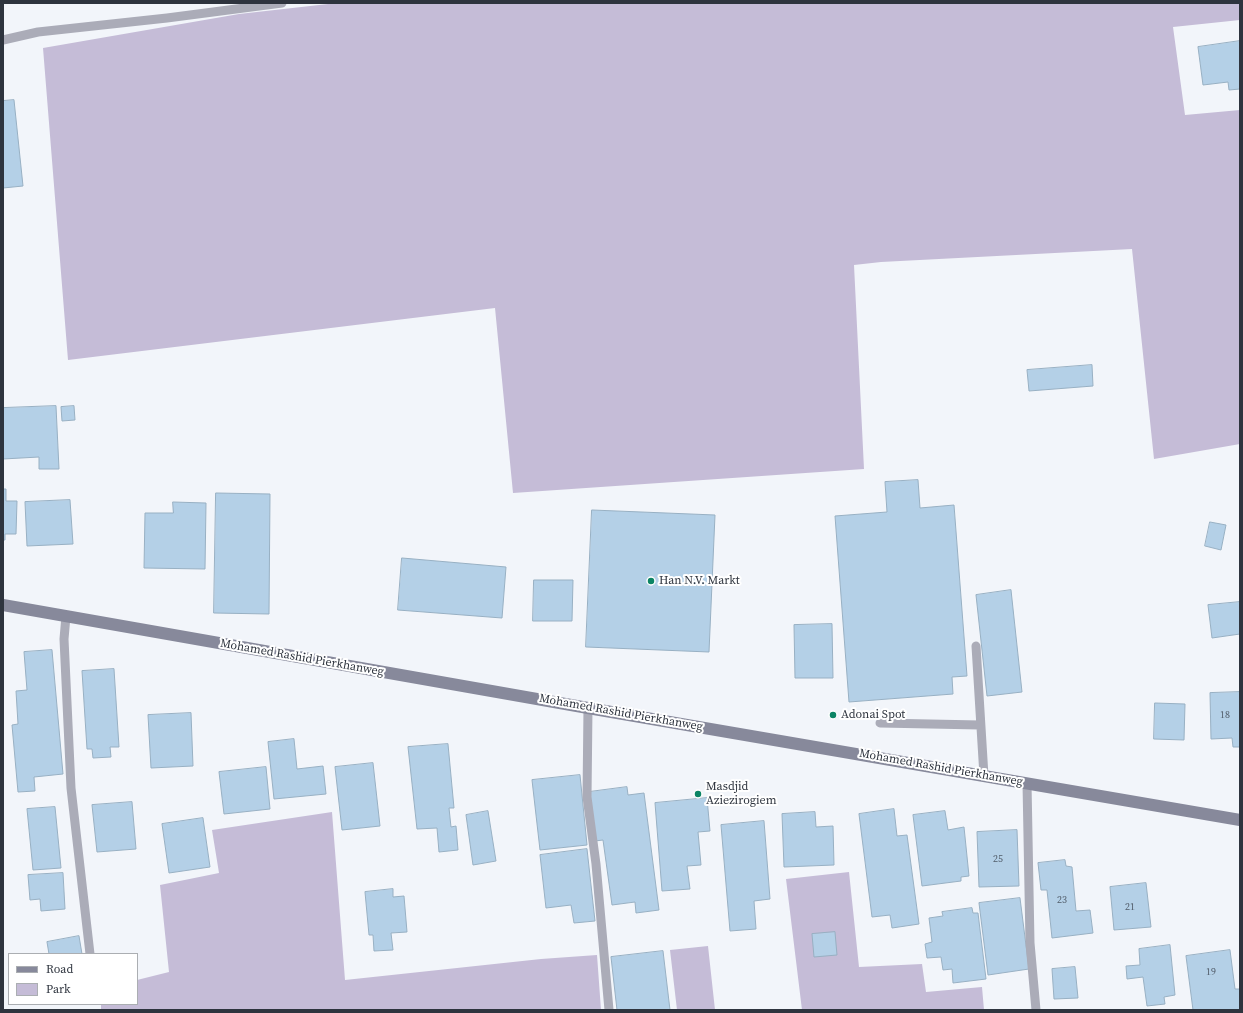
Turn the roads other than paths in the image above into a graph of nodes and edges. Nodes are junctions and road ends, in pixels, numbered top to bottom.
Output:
1 (282, 3) edge
2 (3, 40) edge
3 (3, 605) edge
4 (66, 616) junction
5 (976, 646) dead end
6 (588, 708) junction
7 (880, 722) dead end
8 (980, 725) junction
9 (984, 776) junction
10 (1027, 783) junction
11 (1240, 820) edge
12 (90, 953) edge
13 (610, 1010) edge
14 (1036, 1010) edge

1 - 2 lane
3 - 4 street, Mohamed Rashid Pierkhanweg
4 - 6 street, Mohamed Rashid Pierkhanweg
4 - 12 lane
5 - 8 lane
6 - 9 street, Mohamed Rashid Pierkhanweg
6 - 13 lane
7 - 8 lane
8 - 9 lane
9 - 10 street, Mohamed Rashid Pierkhanweg
10 - 11 street, Mohamed Rashid Pierkhanweg
10 - 14 lane

